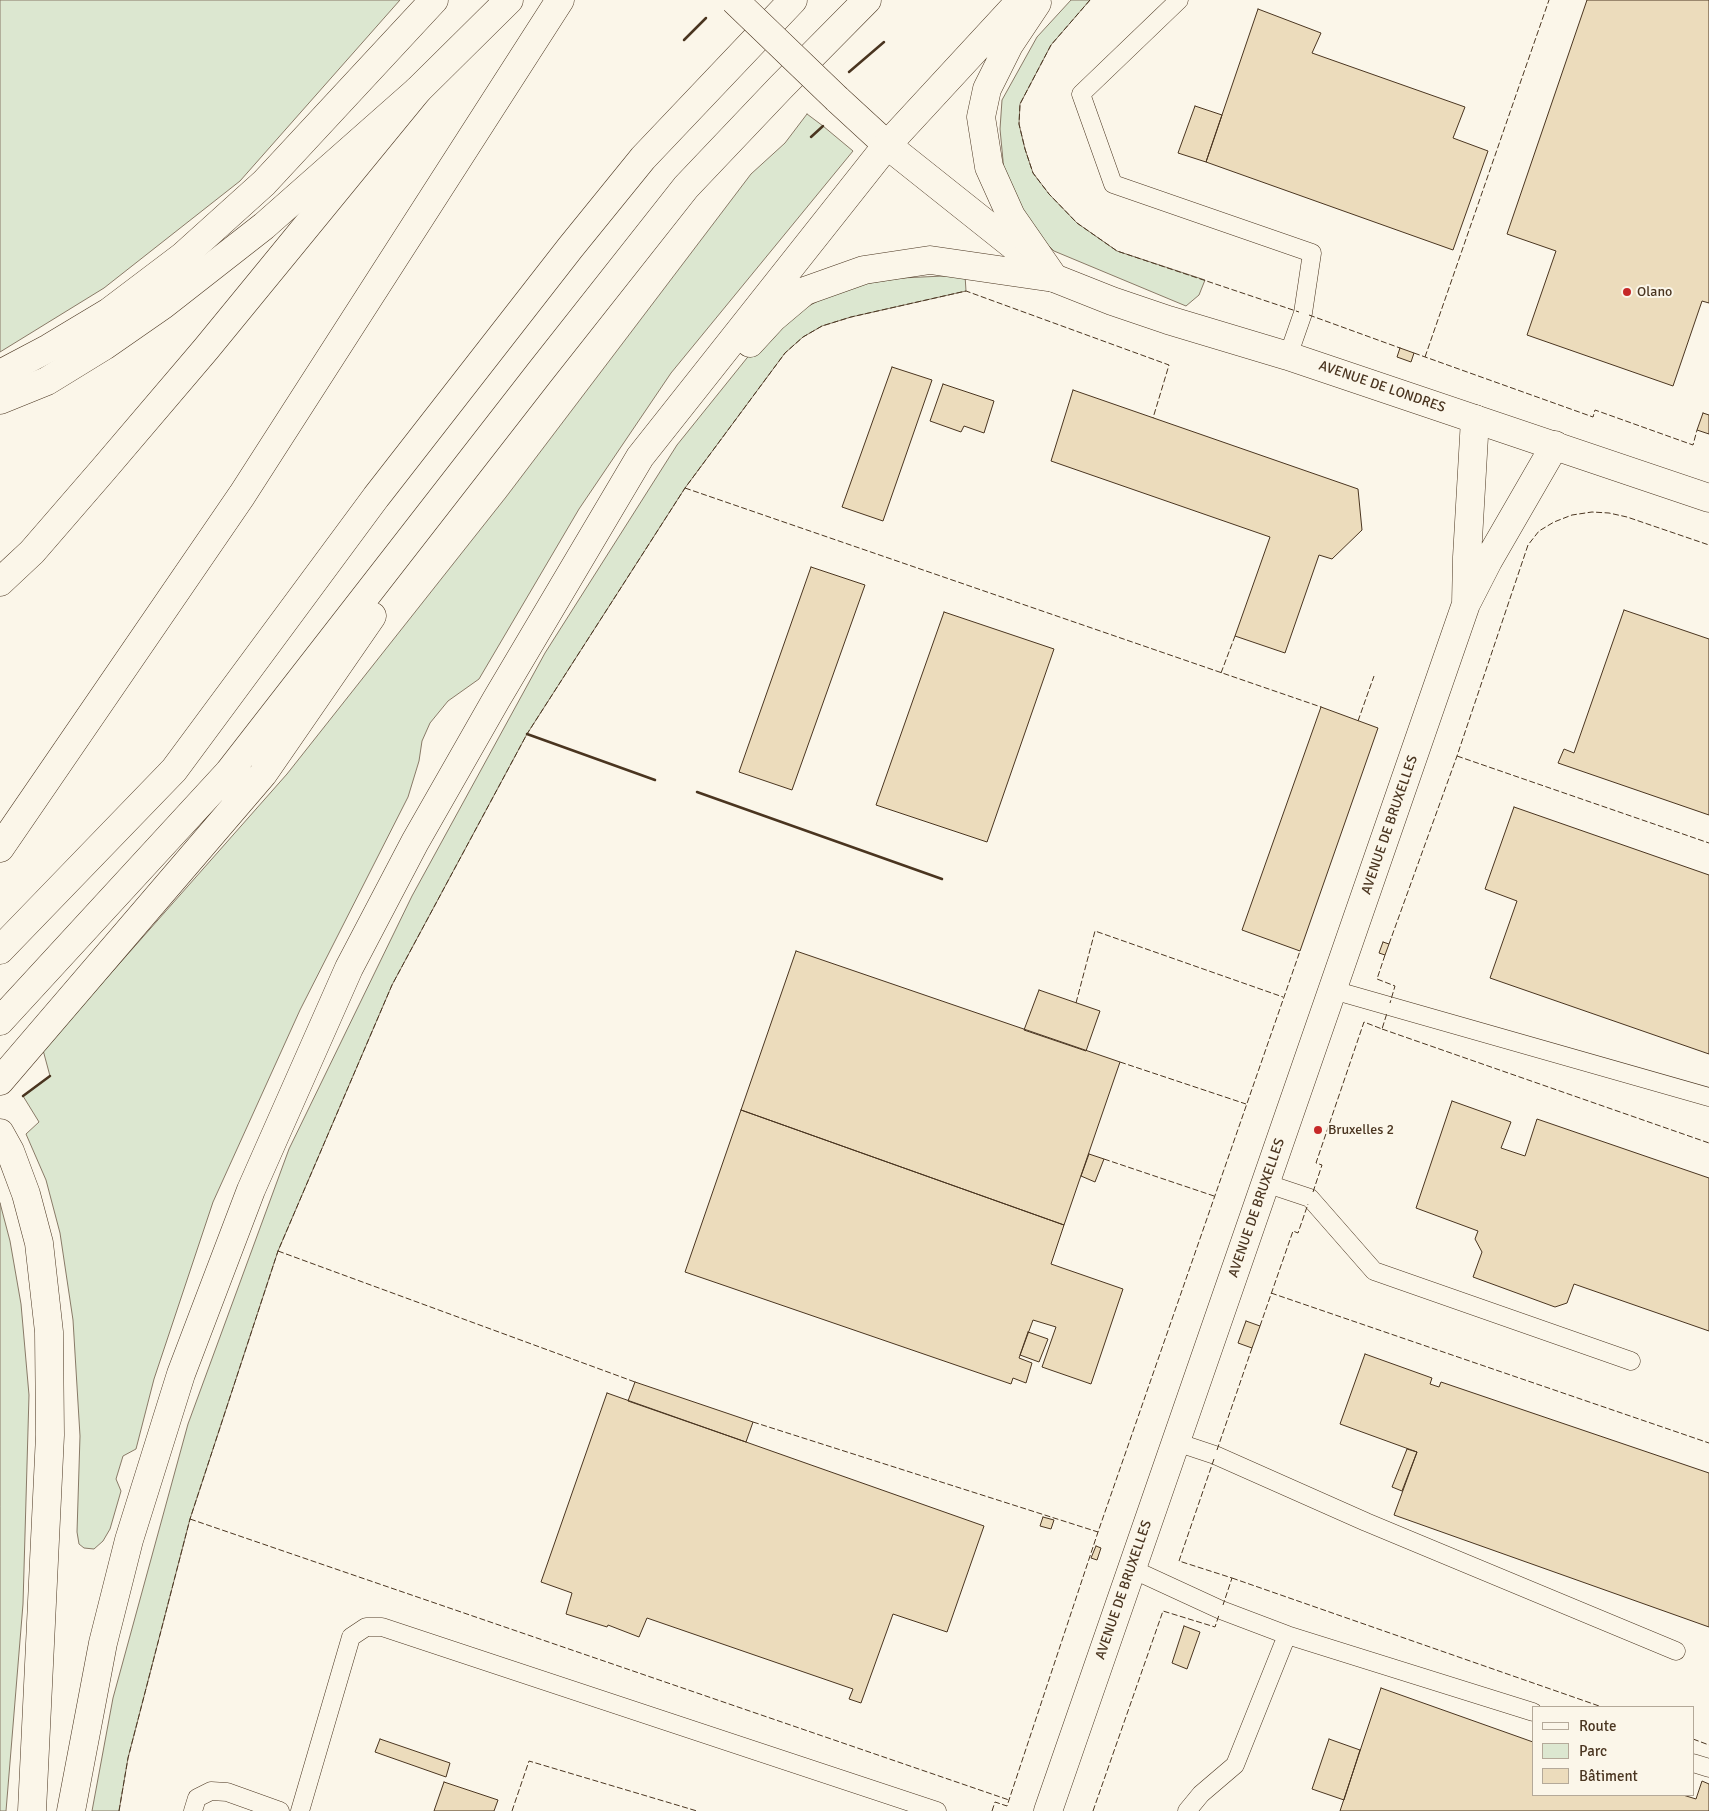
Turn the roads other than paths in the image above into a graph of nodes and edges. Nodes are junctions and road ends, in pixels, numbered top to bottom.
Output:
1 (434, 0) edge
2 (509, 0) edge
3 (560, 0) edge
4 (734, 0) edge
5 (793, 0) edge
6 (867, 0) edge
7 (1022, 0) edge
8 (1039, 0) edge
9 (1180, 0) edge
10 (418, 90) junction
11 (887, 145) junction
12 (1054, 278) junction
13 (1288, 356) junction
14 (540, 372) junction
15 (0, 374) edge
16 (0, 400) edge
17 (1475, 419) junction
18 (1555, 446) junction
19 (640, 457) junction
20 (1709, 498) edge
21 (0, 582) edge
22 (1466, 604) junction
23 (0, 848) edge
24 (0, 950) edge
25 (1333, 990) junction
26 (0, 1022) edge
27 (0, 1081) edge
28 (1709, 1097) edge
29 (5, 1142) edge
30 (1265, 1183) junction
31 (1631, 1362) dead end
32 (1176, 1442) junction
33 (1132, 1568) junction
34 (1287, 1635) junction
35 (1676, 1651) dead end
36 (1532, 1712) edge
37 (1694, 1763) edge
38 (1709, 1768) edge
39 (32, 1811) edge
40 (70, 1811) edge
41 (193, 1811) edge
42 (280, 1811) edge
43 (300, 1811) edge
44 (937, 1811) edge
45 (1048, 1811) edge
46 (1187, 1811) edge

1 - 15 main road
2 - 10 main road
3 - 23 main road
4 - 11 main road, bridge
5 - 24 main road
6 - 14 main road
7 - 11 main road
8 - 12 main road
9 - 13 lane
10 - 16 main road
10 - 21 main road
11 - 12 main road
11 - 19 main road
12 - 13 main road, AVENUE DE LONDRES
12 - 19 main road
13 - 17 main road, AVENUE DE LONDRES
14 - 26 main road
14 - 27 main road
17 - 18 main road, AVENUE DE LONDRES
17 - 22 main road, AVENUE DE BRUXELLES
18 - 20 main road, AVENUE DE LONDRES
18 - 22 main road, AVENUE DE BRUXELLES
19 - 40 main road
22 - 25 main road, AVENUE DE BRUXELLES
25 - 28 lane
25 - 30 main road, AVENUE DE BRUXELLES
29 - 39 main road
30 - 31 lane
30 - 32 main road, AVENUE DE BRUXELLES
32 - 33 main road, AVENUE DE BRUXELLES
32 - 35 lane
33 - 34 lane
33 - 45 main road, AVENUE DE BRUXELLES
34 - 36 lane
34 - 46 lane
37 - 38 lane
41 - 42 lane
43 - 44 lane

